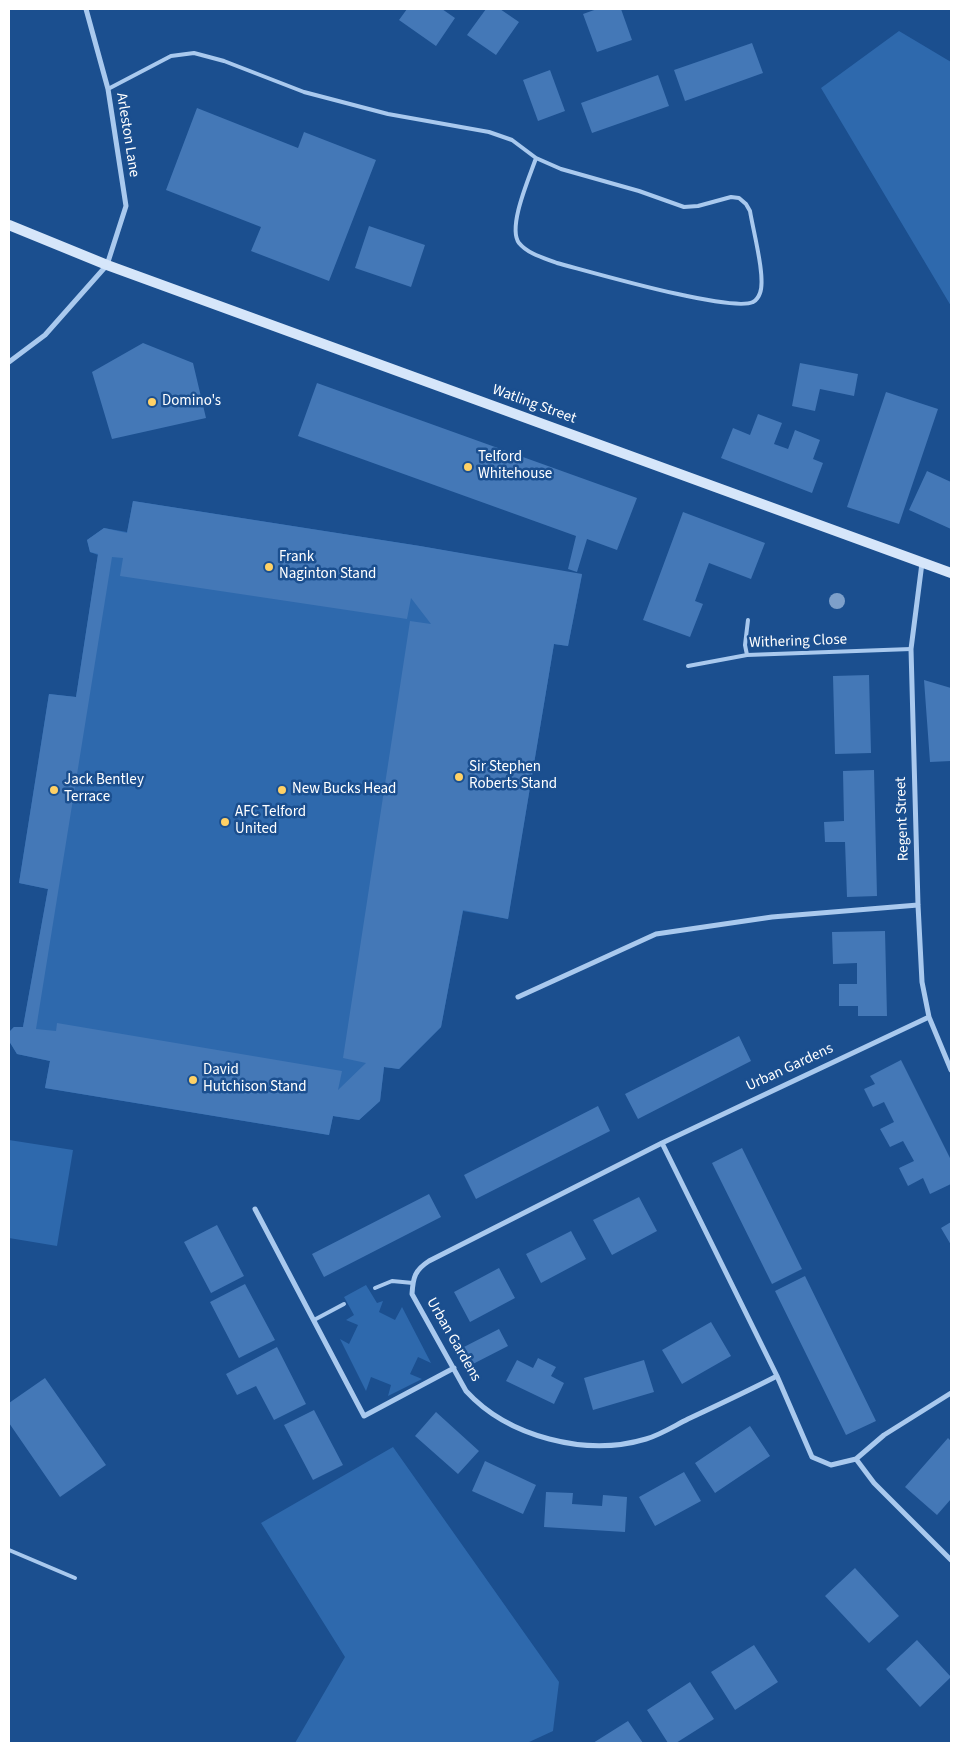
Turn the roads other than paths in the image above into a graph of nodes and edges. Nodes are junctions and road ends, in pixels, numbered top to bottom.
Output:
1 (86, 9) edge
2 (108, 89) junction
3 (536, 158) junction
4 (9, 225) edge
5 (107, 265) junction
6 (9, 362) edge
7 (922, 563) junction
8 (951, 573) edge
9 (748, 620) dead end
10 (911, 649) junction
11 (747, 655) junction
12 (688, 666) dead end
13 (918, 905) junction
14 (518, 997) dead end
15 (929, 1017) junction
16 (951, 1070) edge
17 (662, 1142) junction
18 (256, 1209) dead end
19 (413, 1283) junction
20 (375, 1288) dead end
21 (344, 1304) dead end
22 (314, 1320) junction
23 (454, 1368) junction
24 (778, 1376) junction
25 (951, 1393) edge
26 (856, 1459) junction
27 (9, 1550) edge
28 (951, 1560) edge
29 (75, 1578) dead end

1 - 2 street, Arleston Lane
2 - 3 lane
2 - 5 street, Arleston Lane
3 - 3 lane
4 - 5 main road, Watling Street
5 - 6 street
5 - 7 main road, Watling Street
7 - 8 main road, Watling Street
7 - 10 street, Regent Street
9 - 11 lane
10 - 11 lane, Withering Close
10 - 13 street, Regent Street
11 - 12 lane, Withering Close
13 - 14 street
13 - 15 street, Regent Street
15 - 16 street, Regent Street
15 - 17 street, Urban Gardens
17 - 19 street, Urban Gardens
17 - 24 street
18 - 22 street
19 - 20 lane
19 - 23 street, Urban Gardens
21 - 22 lane
22 - 23 street
23 - 24 street, Urban Gardens
24 - 26 street
25 - 26 street
26 - 28 street
27 - 29 lane

